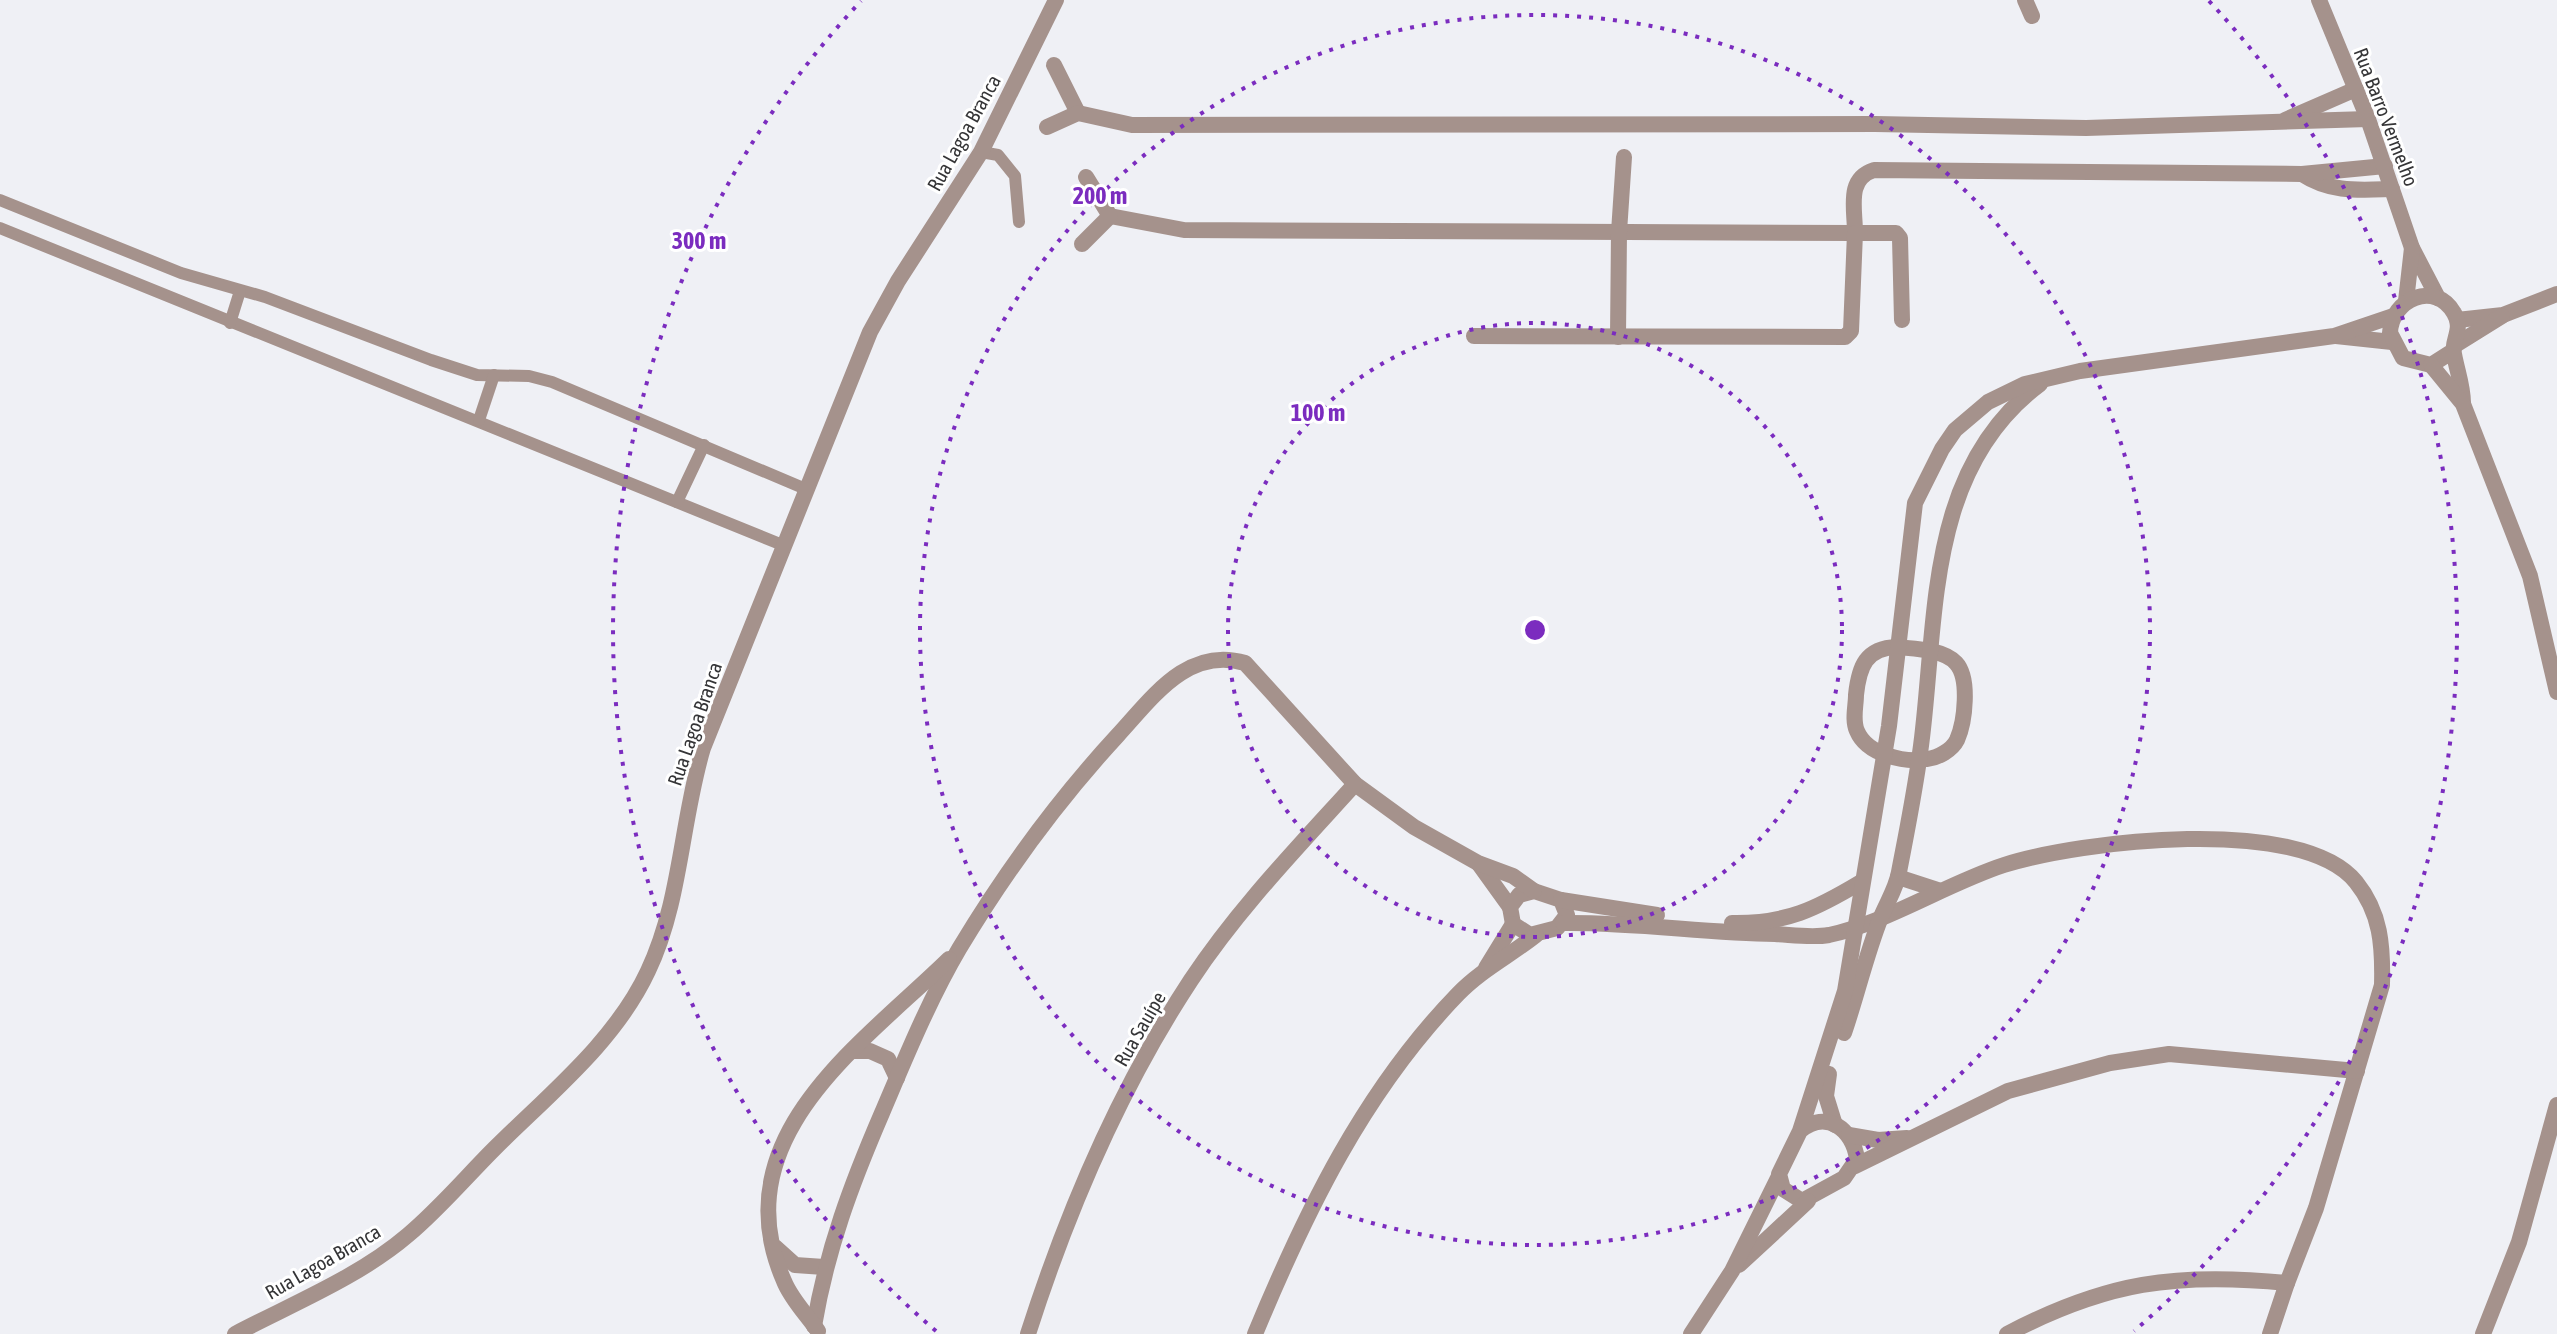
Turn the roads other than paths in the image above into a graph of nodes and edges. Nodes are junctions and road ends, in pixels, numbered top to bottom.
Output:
1 (1056, 0) edge
2 (2319, 0) edge
3 (1054, 65) dead end
4 (2356, 89) junction
5 (1078, 113) junction
6 (2368, 119) junction
7 (2276, 124) junction
8 (1047, 127) dead end
9 (981, 152) junction
10 (1624, 157) dead end
11 (2385, 166) junction
12 (2302, 174) junction
13 (1086, 177) dead end
14 (2392, 189) junction
15 (0, 200) edge
16 (1110, 216) junction
17 (1019, 222) dead end
18 (0, 228) edge
19 (1619, 232) junction
20 (1855, 233) junction
21 (1082, 244) dead end
22 (2412, 248) junction
23 (240, 291) junction
24 (2557, 294) edge
25 (2438, 298) junction
26 (2406, 301) junction
27 (2503, 315) junction
28 (2393, 316) junction
29 (1902, 320) dead end
30 (2457, 320) junction
31 (230, 323) junction
32 (1474, 336) dead end
33 (2334, 336) junction
34 (1618, 337) junction
35 (2392, 342) junction
36 (2455, 347) junction
37 (2431, 365) junction
38 (494, 375) junction
39 (2048, 379) junction
40 (2463, 404) junction
41 (479, 420) junction
42 (704, 445) junction
43 (808, 490) junction
44 (677, 502) junction
45 (785, 546) junction
46 (1897, 647) junction
47 (1931, 652) junction
48 (2557, 692) edge
49 (1885, 755) junction
50 (1919, 760) junction
51 (1355, 784) junction
52 (1478, 863) junction
53 (1898, 877) junction
54 (1861, 882) junction
55 (1938, 890) junction
56 (1534, 891) junction
57 (1561, 900) junction
58 (1511, 915) junction
59 (1882, 915) junction
60 (1563, 923) junction
61 (1857, 926) junction
62 (1536, 935) junction
63 (959, 950) junction
64 (1485, 969) junction
65 (1842, 1024) junction
66 (854, 1051) junction
67 (2357, 1071) junction
68 (897, 1078) junction
69 (2557, 1105) edge
70 (1835, 1125) junction
71 (1800, 1131) junction
72 (1849, 1135) junction
73 (1908, 1138) junction
74 (1855, 1166) junction
75 (1778, 1178) junction
76 (1808, 1201) junction
77 (772, 1242) junction
78 (824, 1267) junction
79 (1732, 1271) junction
80 (2287, 1283) junction
81 (817, 1330) edge
82 (235, 1334) edge
83 (1028, 1334) edge
84 (1255, 1334) edge
85 (1691, 1334) edge
86 (2007, 1334) edge
87 (2270, 1334) edge
88 (2483, 1334) edge

1 - 9 street, Rua Lagoa Branca
2 - 4 street, Rua Barro Vermelho
3 - 5 street
4 - 6 street, Rua Barro Vermelho
4 - 7 street
5 - 7 street
5 - 8 street
6 - 7 street
6 - 11 street, Rua Barro Vermelho
9 - 17 lane
9 - 43 street, Rua Lagoa Branca
10 - 19 street
11 - 12 street
11 - 14 street, Rua Barro Vermelho
12 - 14 street
12 - 20 street
13 - 16 street
14 - 22 street, Rua Barro Vermelho
15 - 23 lane
16 - 19 street
16 - 21 street
18 - 31 lane
19 - 20 street
19 - 34 street
20 - 29 street
20 - 34 street
22 - 25 street, Rua Barro Vermelho
22 - 26 street
23 - 31 lane
23 - 38 lane
24 - 27 street
25 - 26 street
25 - 30 street
26 - 28 street
27 - 30 street
27 - 36 street
28 - 33 street
28 - 35 street
30 - 36 street
31 - 41 lane
32 - 34 street
33 - 35 street
33 - 39 street
35 - 37 street
36 - 37 street
36 - 40 street
37 - 40 street
38 - 41 lane
38 - 42 lane
39 - 46 street
39 - 47 street
40 - 48 street
41 - 44 lane
42 - 43 lane
42 - 44 lane
43 - 45 street, Rua Lagoa Branca
44 - 45 lane
45 - 82 street, Rua Lagoa Branca
46 - 47 street
46 - 49 street
46 - 49 street
47 - 50 street
47 - 50 street
49 - 50 street
49 - 54 street
50 - 53 street
51 - 52 street
51 - 63 street
51 - 83 street, Rua Sauípe
52 - 56 street
52 - 58 street
53 - 55 street
53 - 59 street
54 - 57 street
54 - 61 street
55 - 59 street
55 - 67 street
56 - 57 street
56 - 58 street
57 - 60 street
58 - 62 street
58 - 64 street
59 - 61 street
59 - 65 street
60 - 61 street
60 - 62 street
61 - 65 street
62 - 64 street
63 - 66 street
63 - 68 street
64 - 84 street
65 - 70 street
65 - 71 street
66 - 68 street
66 - 77 street
67 - 73 street
67 - 80 street
68 - 78 street
69 - 88 street
70 - 71 street
70 - 72 street
71 - 75 street
72 - 73 street
72 - 74 street
73 - 74 street
74 - 76 street
75 - 76 street
75 - 79 street
76 - 79 street
77 - 78 street
77 - 81 street
78 - 81 street
79 - 85 street
80 - 86 street
80 - 87 street

